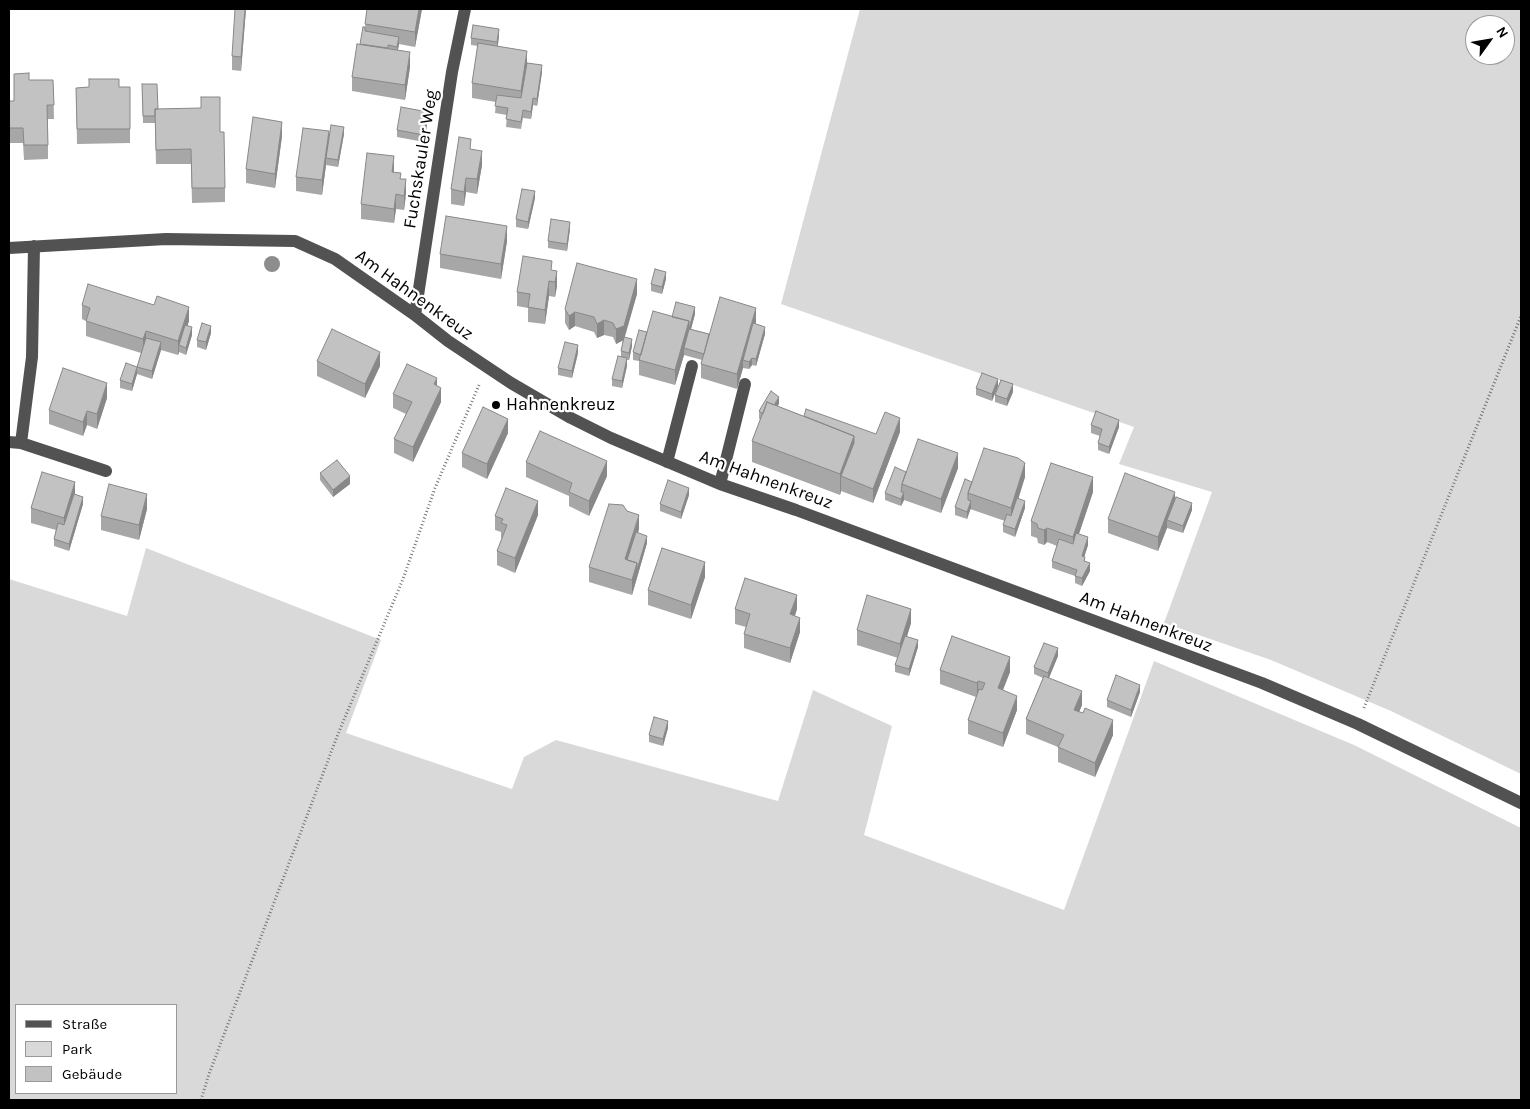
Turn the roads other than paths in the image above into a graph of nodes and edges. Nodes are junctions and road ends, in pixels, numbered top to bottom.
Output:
1 (465, 9) edge
2 (34, 246) junction
3 (9, 248) edge
4 (415, 315) junction
5 (692, 366) dead end
6 (745, 384) dead end
7 (15, 443) edge
8 (667, 462) junction
9 (106, 471) dead end
10 (720, 484) junction
11 (1521, 802) edge

1 - 4 street, Fuchskauler Weg
2 - 3 street, Am Hahnenkreuz
2 - 4 street, Am Hahnenkreuz
2 - 7 street
4 - 8 street, Am Hahnenkreuz
5 - 8 street
6 - 10 street
7 - 9 street
8 - 10 street, Am Hahnenkreuz
10 - 11 street, Am Hahnenkreuz

